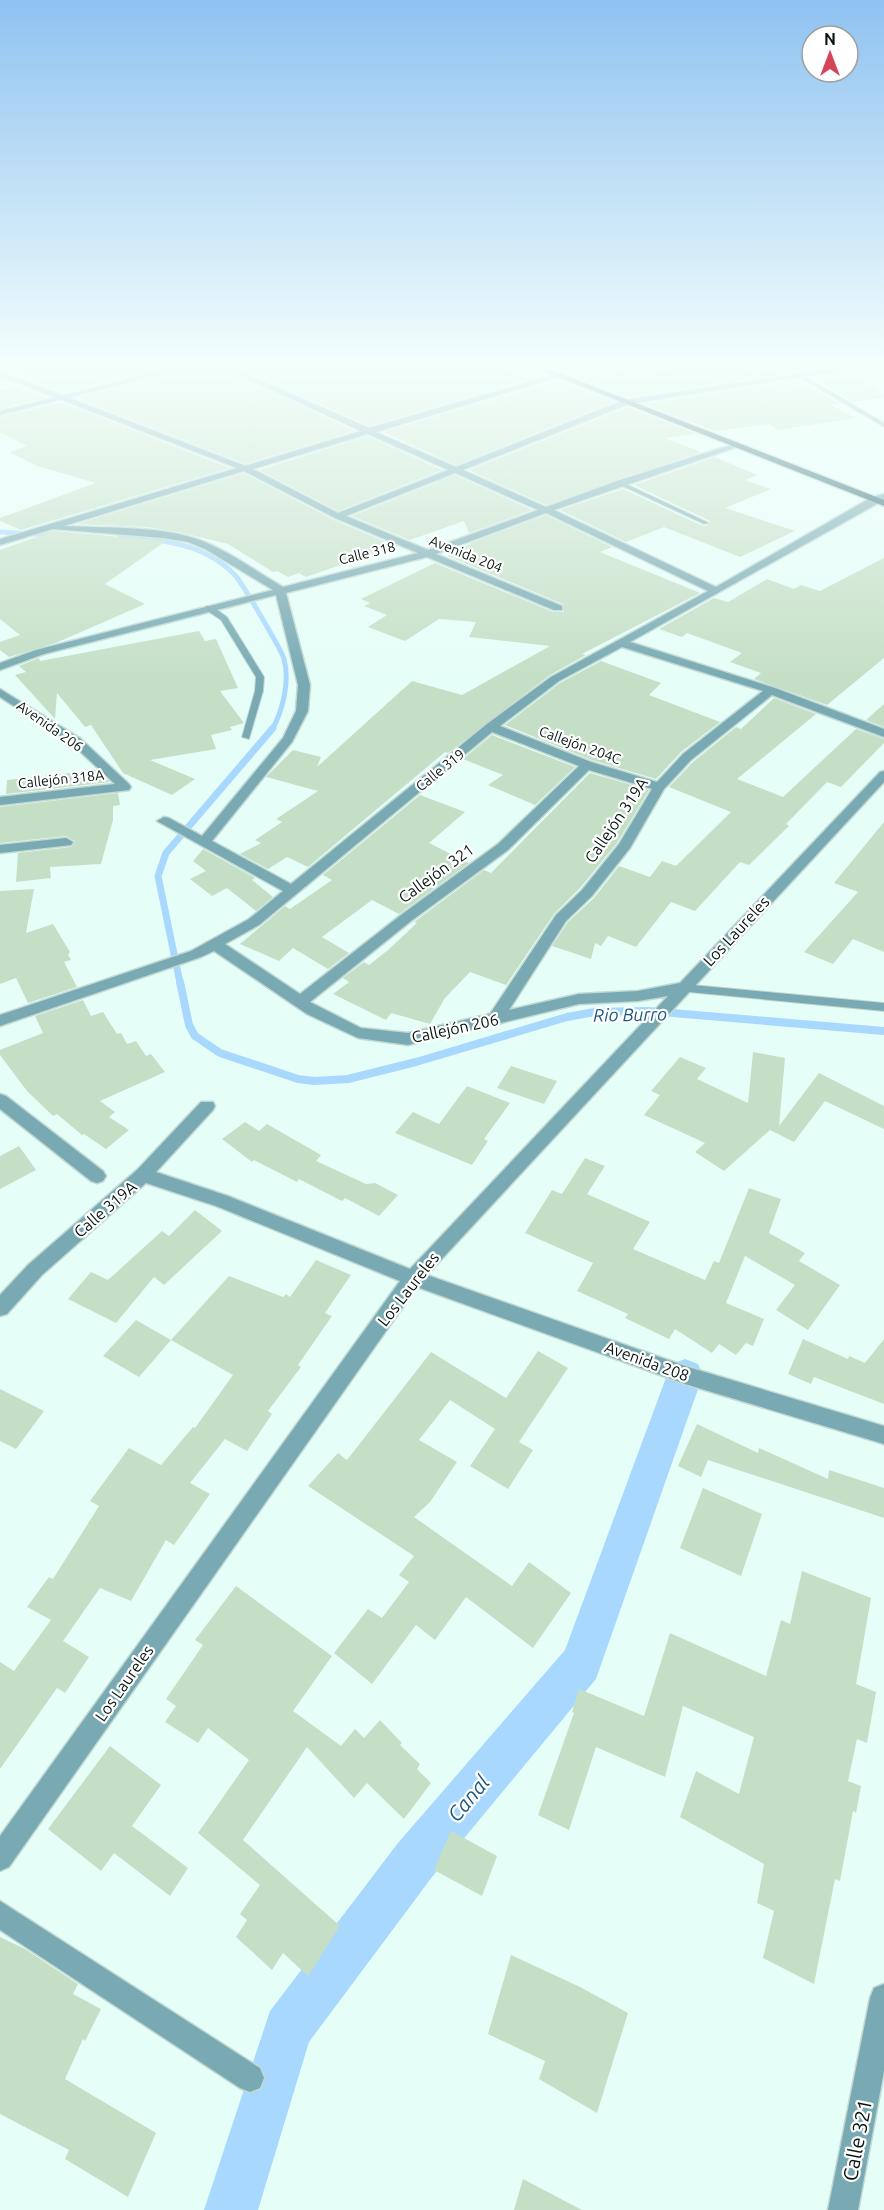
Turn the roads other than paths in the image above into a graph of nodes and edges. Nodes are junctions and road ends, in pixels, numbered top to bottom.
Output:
1 (230, 472) edge
2 (252, 472) edge
3 (451, 472) edge
4 (462, 472) edge
5 (653, 472) edge
6 (808, 472) edge
7 (620, 483) junction
8 (881, 499) edge
9 (546, 510) junction
10 (338, 516) junction
11 (705, 523) dead end
12 (47, 527) junction
13 (2, 542) edge
14 (426, 554) junction
15 (274, 591) junction
16 (716, 591) junction
17 (213, 607) junction
18 (558, 608) dead end
19 (622, 643) junction
20 (0, 667) edge
21 (771, 690) junction
22 (0, 692) edge
23 (491, 727) junction
24 (884, 733) edge
25 (246, 736) dead end
26 (587, 765) junction
27 (884, 775) edge
28 (125, 787) joint
29 (659, 788) junction
30 (0, 801) edge
31 (164, 821) dead end
32 (199, 839) junction
33 (66, 842) dead end
34 (0, 849) edge
35 (292, 891) junction
36 (214, 944) junction
37 (682, 988) junction
38 (300, 1002) junction
39 (884, 1007) edge
40 (0, 1021) edge
41 (494, 1021) junction
42 (0, 1100) edge
43 (207, 1106) dead end
44 (143, 1175) junction
45 (97, 1176) dead end
46 (413, 1278) junction
47 (0, 1308) edge
48 (884, 1435) edge
49 (0, 1858) edge
50 (0, 1914) edge
51 (884, 1998) edge
52 (250, 2078) dead end
53 (843, 2210) edge

1 - 12 street
2 - 10 street, Avenida 204
3 - 10 street
4 - 9 street
5 - 7 street, Calle 318
6 - 8 main road
7 - 9 street, Calle 318
7 - 11 lane
8 - 16 street, Calle 319
9 - 14 street, Calle 318
9 - 16 street
10 - 14 street, Avenida 204
12 - 13 street
12 - 15 street
14 - 15 street, Calle 318
14 - 18 street, Avenida 204
15 - 17 street, Calle 318
15 - 32 street
16 - 19 street, Calle 319
17 - 20 street, Calle 318
17 - 25 lane
19 - 21 street
19 - 23 street, Calle 319
21 - 24 street
21 - 29 street, Callejón 319A
22 - 28 street, Avenida 206
23 - 26 street, Callejón 204C
23 - 35 street, Calle 319
26 - 29 street, Callejón 204C
26 - 38 street, Callejón 321
27 - 37 street, Los Laureles
28 - 30 street, Callejón 318A
29 - 41 street, Callejón 319A
31 - 32 street
32 - 35 street
33 - 34 street
35 - 36 street, Calle 319
36 - 38 street, Callejón 206
36 - 40 street, Calle 319
37 - 39 lane
37 - 41 street, Callejón 206
37 - 46 street, Los Laureles
38 - 41 street, Callejón 206
42 - 45 street
43 - 44 street, Calle 319A
44 - 46 street, Avenida 208
44 - 47 street, Calle 319A
46 - 48 street, Avenida 208
46 - 49 street, Los Laureles
50 - 52 street
51 - 53 street, Calle 321

